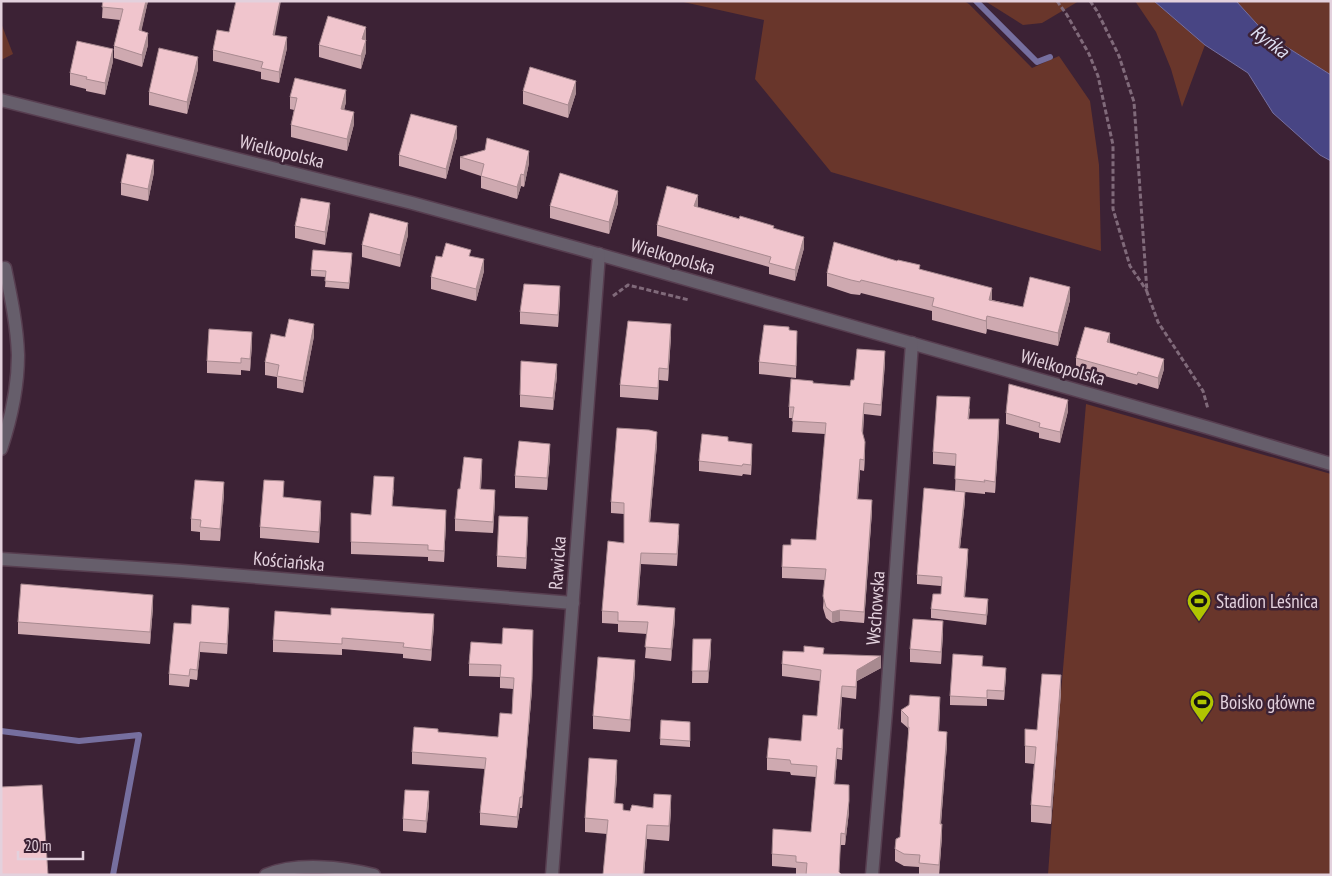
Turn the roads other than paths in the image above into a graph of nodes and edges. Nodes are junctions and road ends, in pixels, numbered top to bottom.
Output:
1 (1, 100) edge
2 (599, 254) junction
3 (5, 268) dead end
4 (912, 343) junction
5 (1, 449) edge
6 (1331, 464) edge
7 (1, 559) edge
8 (573, 603) junction
9 (266, 875) edge
10 (374, 875) edge
11 (552, 875) edge
12 (872, 875) edge

1 - 2 street, Wielkopolska
2 - 4 street, Wielkopolska
2 - 8 street, Rawicka
3 - 5 street
4 - 6 street, Wielkopolska
4 - 12 street, Wschowska
7 - 8 street, Kościańska
8 - 11 street, Rawicka
9 - 10 street

